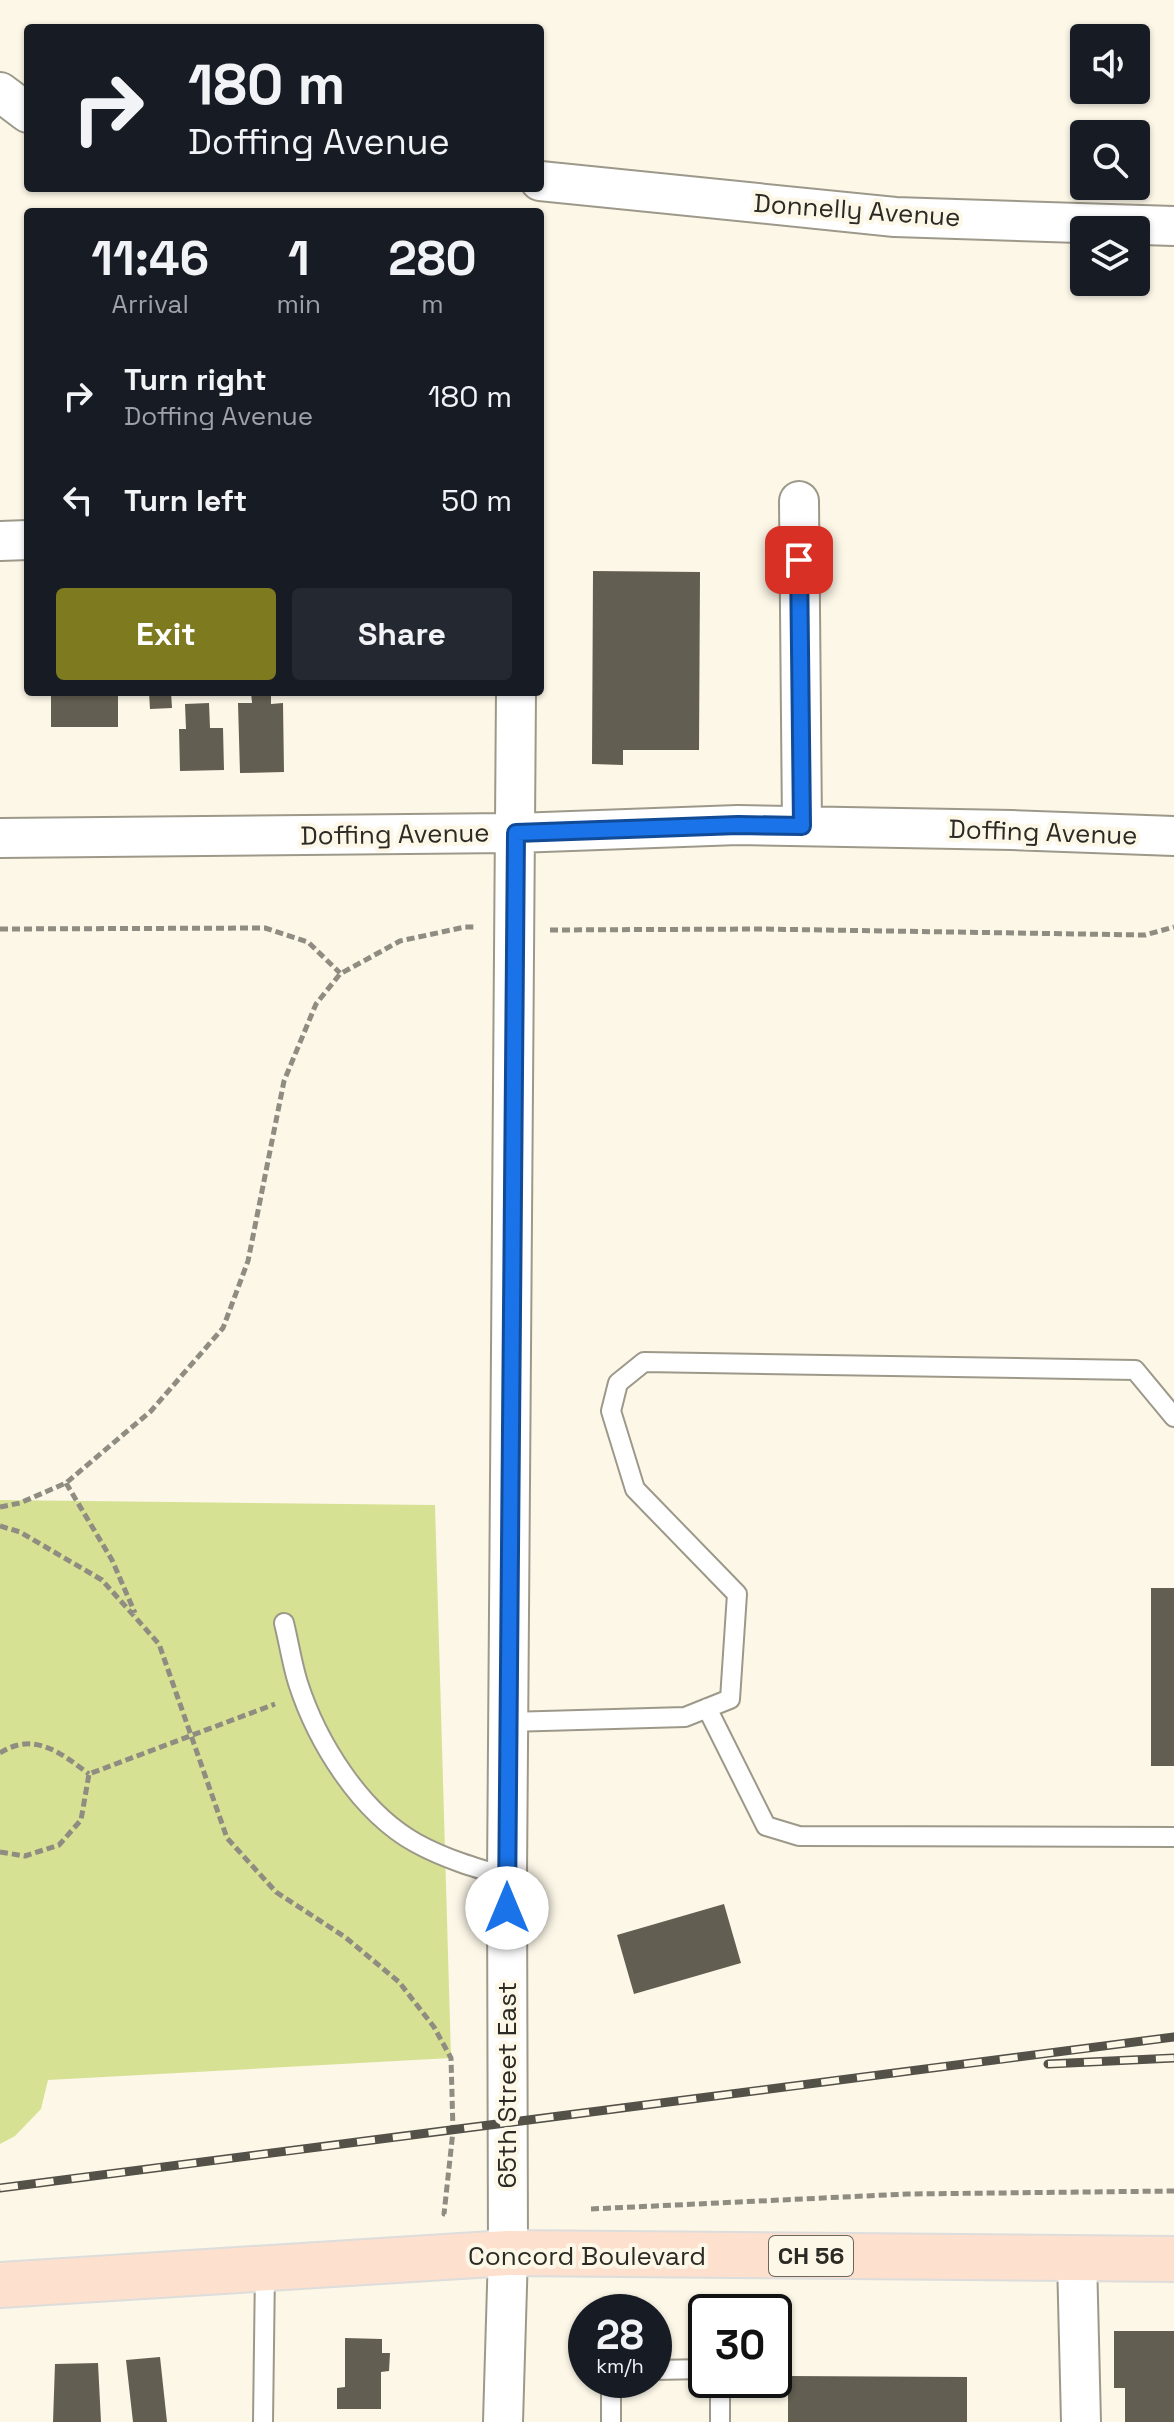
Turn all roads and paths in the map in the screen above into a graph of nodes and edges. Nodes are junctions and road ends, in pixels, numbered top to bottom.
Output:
1 (0, 92) edge
2 (24, 110) edge
3 (544, 181) edge
4 (1174, 226) edge
5 (799, 501) dead end
6 (24, 540) edge
7 (0, 541) edge
8 (516, 696) edge
9 (802, 826) junction
10 (516, 833) junction
11 (1174, 836) edge
12 (0, 838) edge
13 (0, 929) edge
14 (340, 974) dead end
15 (1174, 1417) edge
16 (66, 1483) dead end
17 (138, 1620) dead end
18 (284, 1623) dead end
19 (707, 1708) junction
20 (242, 1716) dead end
21 (508, 1722) junction
22 (0, 1753) edge
23 (89, 1774) junction
24 (1174, 1837) edge
25 (0, 1852) edge
26 (507, 1877) junction
27 (508, 2253) junction
28 (1077, 2259) junction
29 (1174, 2259) edge
30 (265, 2267) junction
31 (0, 2285) edge
32 (611, 2398) edge
33 (720, 2398) edge
34 (263, 2422) edge
35 (503, 2422) edge
36 (611, 2422) edge
37 (720, 2422) edge
38 (1081, 2422) edge

1 - 2 street
3 - 4 street, Donnelly Avenue
5 - 9 street
6 - 7 street
8 - 10 street, 65th Street East
9 - 10 street, Doffing Avenue
9 - 11 street, Doffing Avenue
10 - 12 street, Doffing Avenue
10 - 21 street, 65th Street East
13 - 14 path
15 - 19 lane
16 - 17 path
18 - 26 lane
19 - 21 lane
19 - 24 lane
20 - 23 path
21 - 26 street, 65th Street East
22 - 23 path
23 - 25 path
26 - 27 street, 65th Street East
27 - 28 main road, Concord Boulevard / CH 56
27 - 30 main road, Concord Boulevard / CH 56
27 - 35 street, 65th Street East
28 - 29 main road, Concord Boulevard / CH 56
28 - 38 street
30 - 31 main road, Concord Boulevard / CH 56
30 - 34 lane
32 - 36 lane
33 - 37 lane

